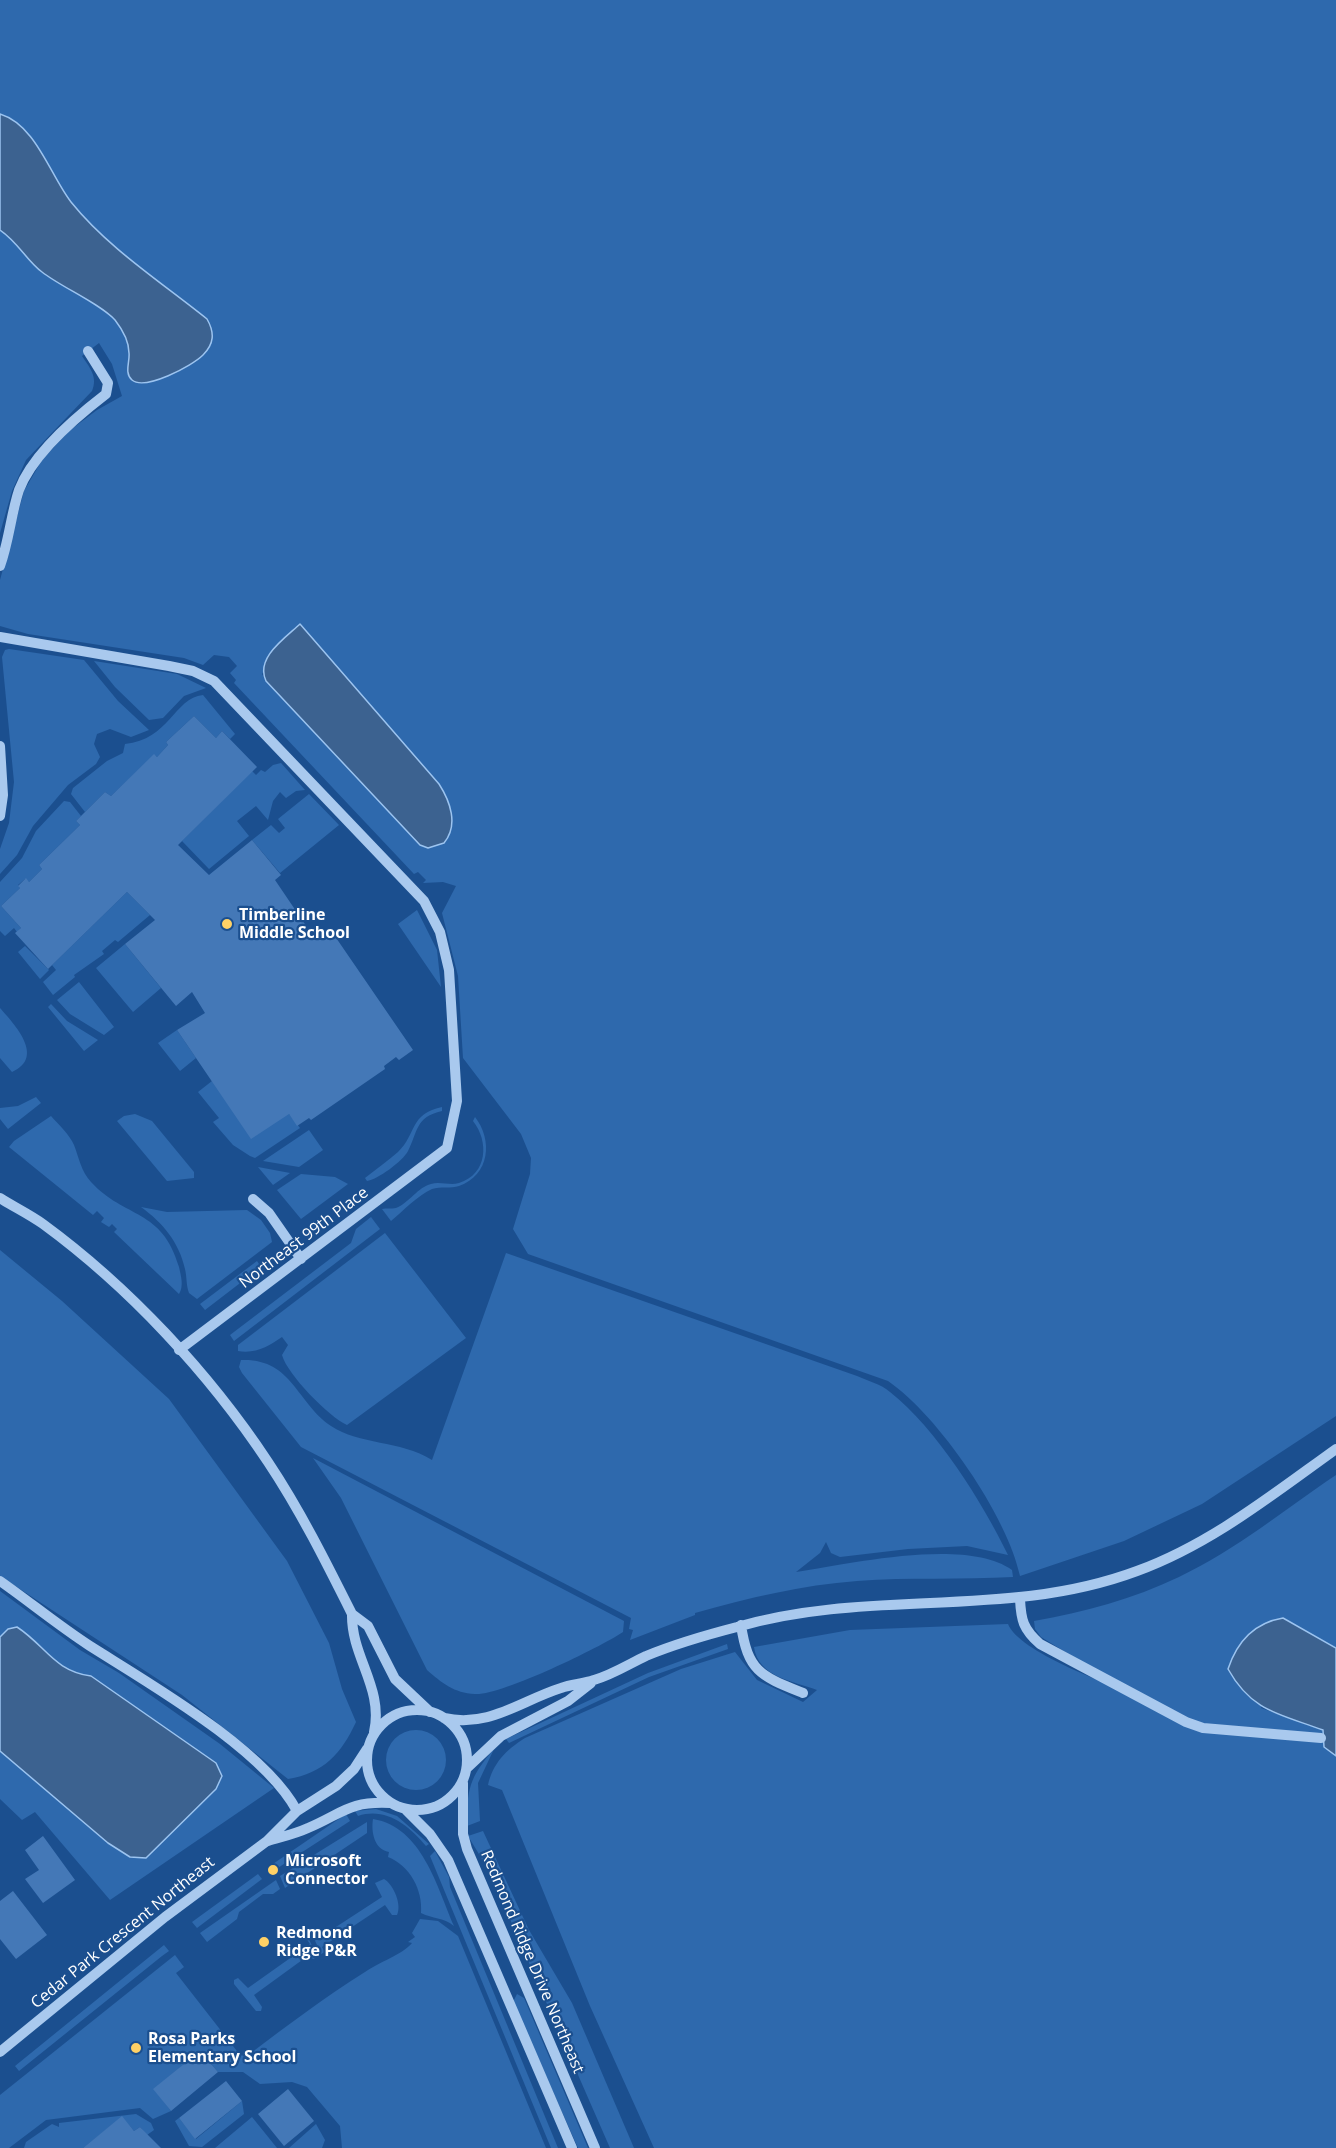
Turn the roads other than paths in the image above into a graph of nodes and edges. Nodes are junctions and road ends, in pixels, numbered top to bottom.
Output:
1 (88, 351) dead end
2 (0, 566) edge
3 (0, 637) edge
4 (0, 746) edge
5 (0, 816) edge
6 (0, 1198) edge
7 (253, 1199) dead end
8 (301, 1259) junction
9 (179, 1350) junction
10 (1336, 1449) edge
11 (0, 1581) edge
12 (1020, 1599) junction
13 (352, 1614) junction
14 (741, 1625) junction
15 (594, 1680) junction
16 (803, 1693) dead end
17 (430, 1712) junction
18 (444, 1718) junction
19 (374, 1733) junction
20 (1321, 1738) dead end
21 (367, 1749) junction
22 (468, 1767) junction
23 (463, 1783) junction
24 (390, 1803) junction
25 (406, 1810) junction
26 (297, 1811) junction
27 (267, 1841) junction
28 (0, 2052) edge
29 (572, 2148) edge
30 (595, 2148) edge

1 - 2 street
3 - 8 street, Northeast 99th Place
4 - 5 street
6 - 9 street
7 - 8 street
8 - 9 street, Northeast 99th Place
9 - 13 street
10 - 12 street
11 - 26 street
12 - 14 street
12 - 20 street
13 - 17 street
13 - 19 street
14 - 15 street
14 - 16 street
15 - 18 street
15 - 22 street
17 - 18 street
17 - 19 street
18 - 22 street
19 - 21 street
21 - 24 street
21 - 26 street, Cedar Park Crescent Northeast
22 - 23 street, Redmond Ridge Drive Northeast
23 - 25 street, Redmond Ridge Drive Northeast
23 - 30 street, Redmond Ridge Drive Northeast
24 - 25 street
24 - 27 street, Cedar Park Crescent Northeast
25 - 29 street
26 - 27 street, Cedar Park Crescent Northeast
27 - 28 street, Cedar Park Crescent Northeast

